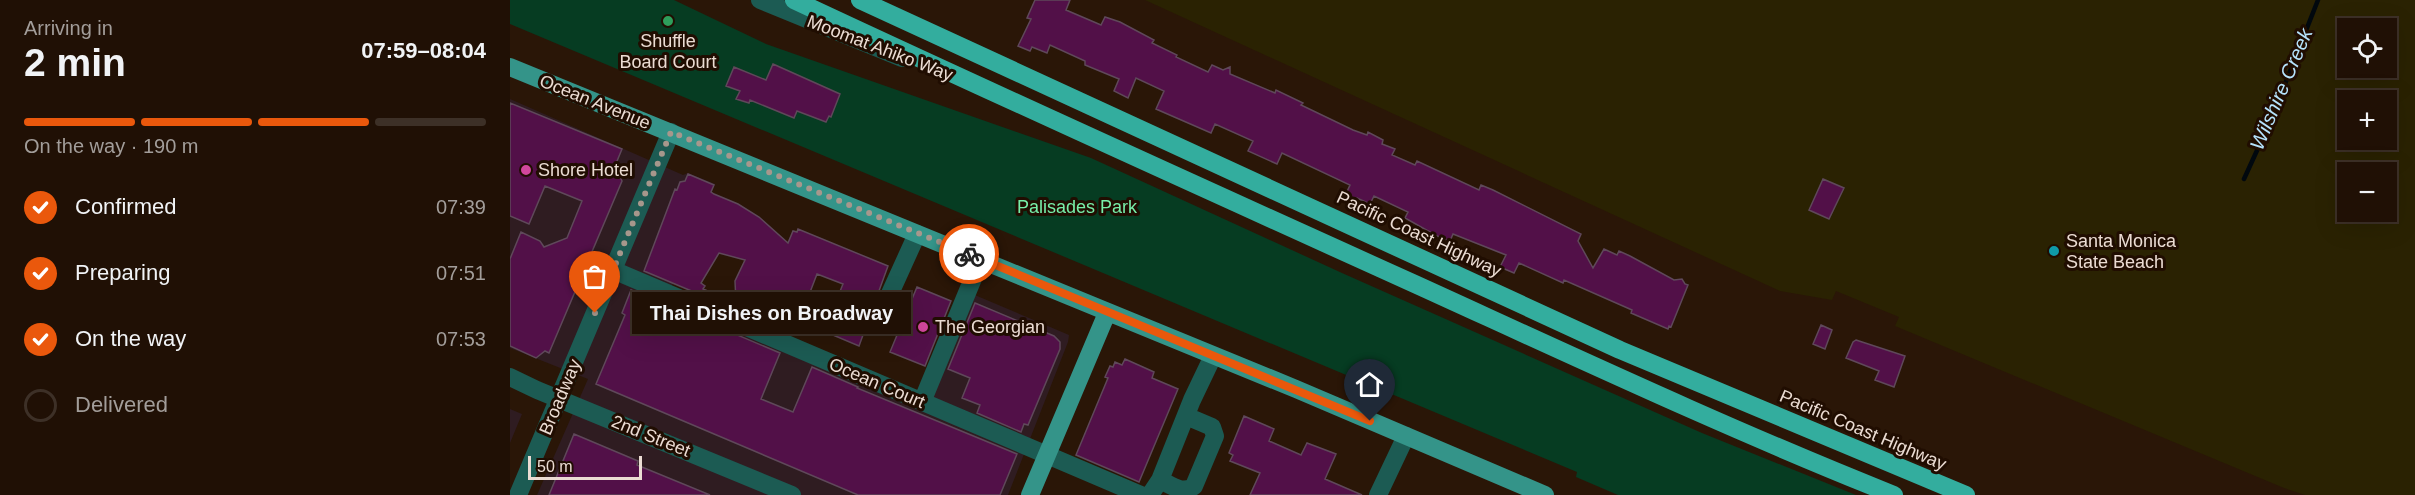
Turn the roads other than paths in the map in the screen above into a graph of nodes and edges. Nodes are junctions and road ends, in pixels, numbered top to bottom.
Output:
1 (760, 0) edge
2 (794, 0) edge
3 (860, 0) edge
4 (510, 67) edge
5 (967, 82) junction
6 (671, 132) junction
7 (917, 234) junction
8 (981, 259) junction
9 (613, 270) junction
10 (884, 309) dead end
11 (1107, 313) junction
12 (1213, 356) junction
13 (510, 376) edge
14 (559, 399) junction
15 (922, 402) junction
16 (1186, 416) junction
17 (1406, 436) junction
18 (1047, 455) junction
19 (1155, 487) edge
20 (1542, 494) edge
21 (518, 495) edge
22 (792, 495) edge
23 (1030, 495) edge
24 (1141, 495) edge
25 (1378, 495) edge
26 (1894, 495) edge
27 (1966, 495) edge

1 - 5 street, Moomat Ahiko Way
2 - 5 highway
3 - 27 highway, Pacific Coast Highway
4 - 6 main road, Ocean Avenue
5 - 26 highway
6 - 7 main road, Ocean Avenue
6 - 9 street, Broadway
7 - 8 main road, Ocean Avenue
7 - 10 street
8 - 11 main road, Ocean Avenue
8 - 15 street
9 - 14 street, Broadway
9 - 15 street, Ocean Court
11 - 12 main road, Ocean Avenue
11 - 18 main road
12 - 16 street
12 - 17 main road, Ocean Avenue
13 - 14 street, 2nd Street
14 - 21 street, Broadway
14 - 22 street, 2nd Street
15 - 18 street, Ocean Court
16 - 19 street
16 - 19 street
17 - 20 main road, Ocean Avenue
17 - 25 street
18 - 23 main road
18 - 24 street, Ocean Court

